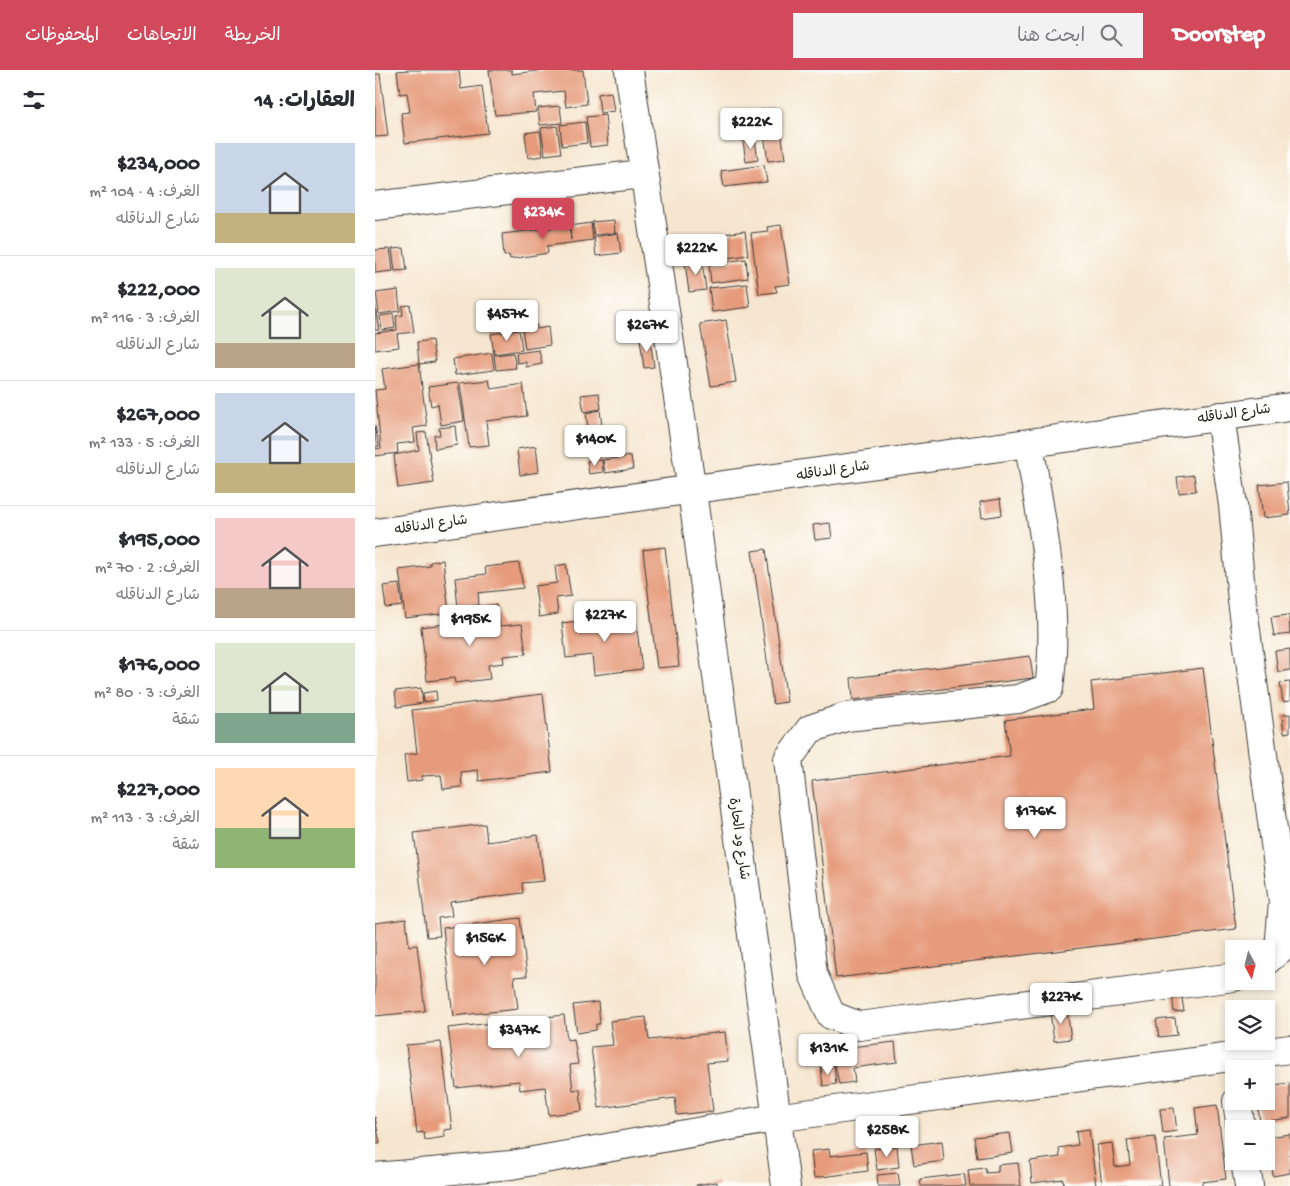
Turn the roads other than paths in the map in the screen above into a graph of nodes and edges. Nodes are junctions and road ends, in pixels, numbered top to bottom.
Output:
1 (629, 70) edge
2 (642, 174) junction
3 (375, 206) edge
4 (1290, 408) edge
5 (1219, 416) junction
6 (1029, 445) junction
7 (692, 491) junction
8 (375, 533) edge
9 (1275, 953) edge
10 (1225, 977) edge
11 (1290, 1049) edge
12 (1255, 1060) edge
13 (1225, 1068) edge
14 (775, 1118) junction
15 (1246, 1170) edge
16 (512, 1176) edge
17 (375, 1177) edge
18 (785, 1186) edge
19 (1249, 1186) edge

1 - 2 street, شارع ود الحارة
2 - 3 street
2 - 7 street, شارع ود الحارة
4 - 5 street, شارع الدناقله
5 - 6 street, شارع الدناقله
5 - 9 street
6 - 7 street, شارع الدناقله
6 - 10 street
7 - 8 street, شارع الدناقله
7 - 14 street, شارع ود الحارة
11 - 12 street
13 - 14 street
14 - 16 street
14 - 18 street, شارع ود الحارة
15 - 19 street
16 - 17 street

